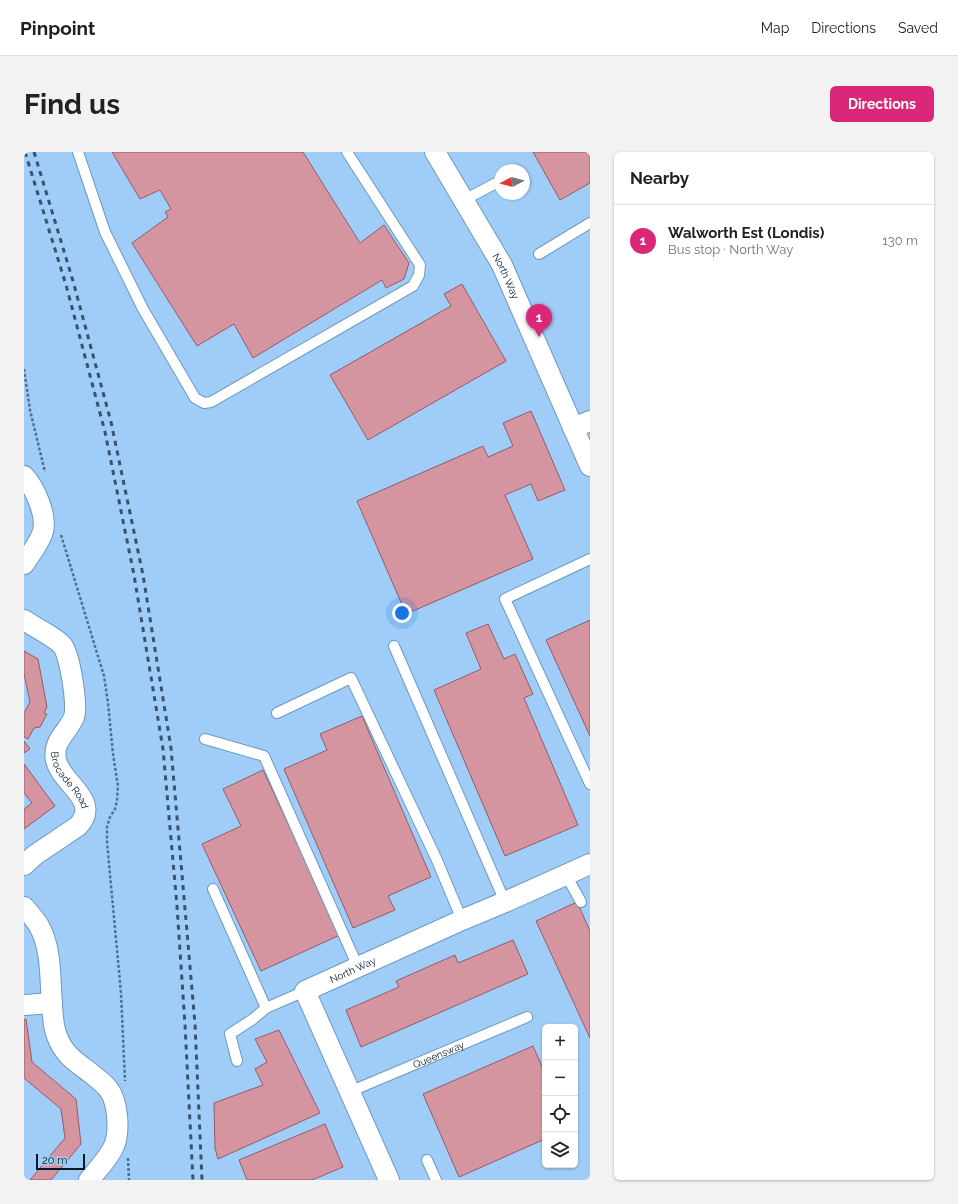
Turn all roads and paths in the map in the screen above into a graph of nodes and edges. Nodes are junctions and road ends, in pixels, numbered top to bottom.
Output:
1 (78, 152) edge
2 (347, 152) edge
3 (436, 152) edge
4 (494, 184) edge
5 (464, 200) junction
6 (590, 223) edge
7 (539, 254) dead end
8 (24, 368) edge
9 (582, 425) edge
10 (590, 466) edge
11 (24, 476) edge
12 (46, 478) dead end
13 (60, 533) dead end
14 (590, 559) edge
15 (24, 564) edge
16 (24, 620) edge
17 (394, 646) dead end
18 (277, 713) dead end
19 (205, 739) dead end
20 (590, 784) edge
21 (590, 864) edge
22 (24, 865) edge
23 (566, 875) junction
24 (213, 889) dead end
25 (505, 902) junction
26 (581, 902) dead end
27 (24, 907) edge
28 (462, 920) junction
29 (358, 967) junction
30 (305, 990) junction
31 (52, 1003) junction
32 (24, 1005) edge
33 (266, 1008) junction
34 (527, 1017) dead end
35 (237, 1061) dead end
36 (125, 1086) dead end
37 (349, 1092) junction
38 (128, 1157) dead end
39 (427, 1160) dead end
40 (89, 1180) edge
41 (129, 1180) edge
42 (389, 1180) edge
43 (436, 1180) edge

1 - 2 lane
3 - 5 street, North Way
4 - 5 lane
5 - 9 street, North Way
6 - 7 lane
8 - 12 path
9 - 10 street, North Way
11 - 15 street
13 - 36 path
14 - 20 lane
16 - 22 street, Brocade Road
17 - 25 lane
18 - 28 lane
19 - 29 lane
21 - 23 street, North Way
23 - 25 street, North Way
23 - 26 lane
24 - 33 lane
25 - 28 street, North Way
27 - 31 street
28 - 29 street, North Way
29 - 30 street, North Way
30 - 33 lane
30 - 37 street
31 - 32 street
31 - 40 street
33 - 35 lane
34 - 37 lane, Queensway
37 - 42 street
38 - 41 path
39 - 43 lane

